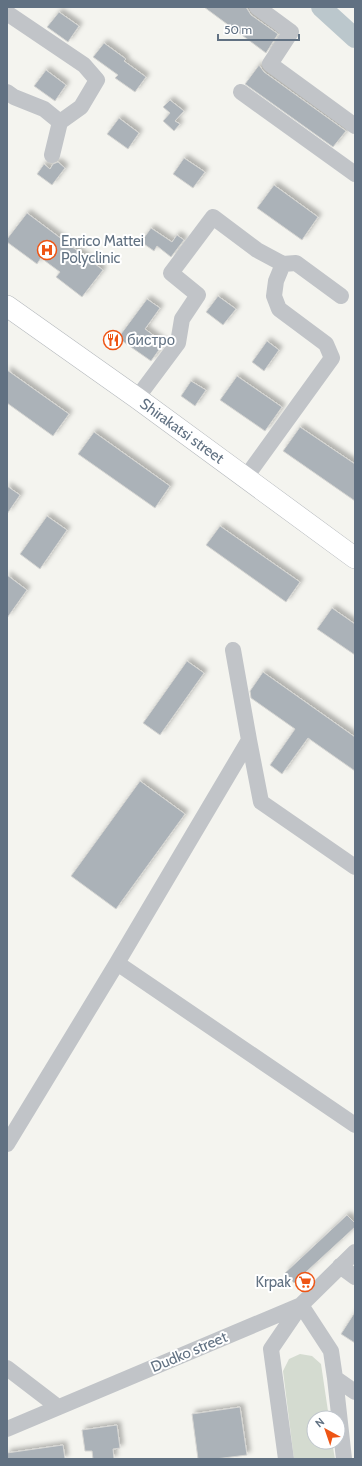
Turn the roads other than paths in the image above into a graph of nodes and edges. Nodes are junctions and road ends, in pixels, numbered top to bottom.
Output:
1 (257, 7) edge
2 (7, 13) edge
3 (7, 92) edge
4 (241, 92) dead end
5 (60, 122) junction
6 (355, 126) edge
7 (52, 155) dead end
8 (355, 174) edge
9 (283, 264) junction
10 (341, 296) dead end
11 (7, 306) edge
12 (137, 398) junction
13 (246, 477) junction
14 (355, 558) edge
15 (233, 650) dead end
16 (249, 740) junction
17 (355, 867) edge
18 (117, 963) junction
19 (355, 1125) edge
20 (7, 1144) edge
21 (355, 1252) edge
22 (340, 1266) junction
23 (355, 1277) edge
24 (301, 1305) junction
25 (7, 1368) edge
26 (335, 1378) junction
27 (355, 1392) edge
28 (58, 1407) junction
29 (7, 1430) edge
30 (286, 1459) edge
31 (344, 1459) edge

1 - 6 street
2 - 5 street
3 - 5 street
4 - 8 street
5 - 7 street
9 - 10 street
9 - 12 street
9 - 13 street
11 - 12 main road, Shirakatsi street
12 - 13 main road, Shirakatsi street
13 - 14 main road, Shirakatsi street
15 - 16 street
16 - 17 street
16 - 18 street
18 - 19 street
18 - 20 street
21 - 22 street, Dudko street
22 - 23 street
22 - 24 street, Dudko street
24 - 26 street
24 - 28 street, Dudko street
24 - 30 street
25 - 28 street
26 - 27 street
26 - 31 street
28 - 29 street, Dudko street

